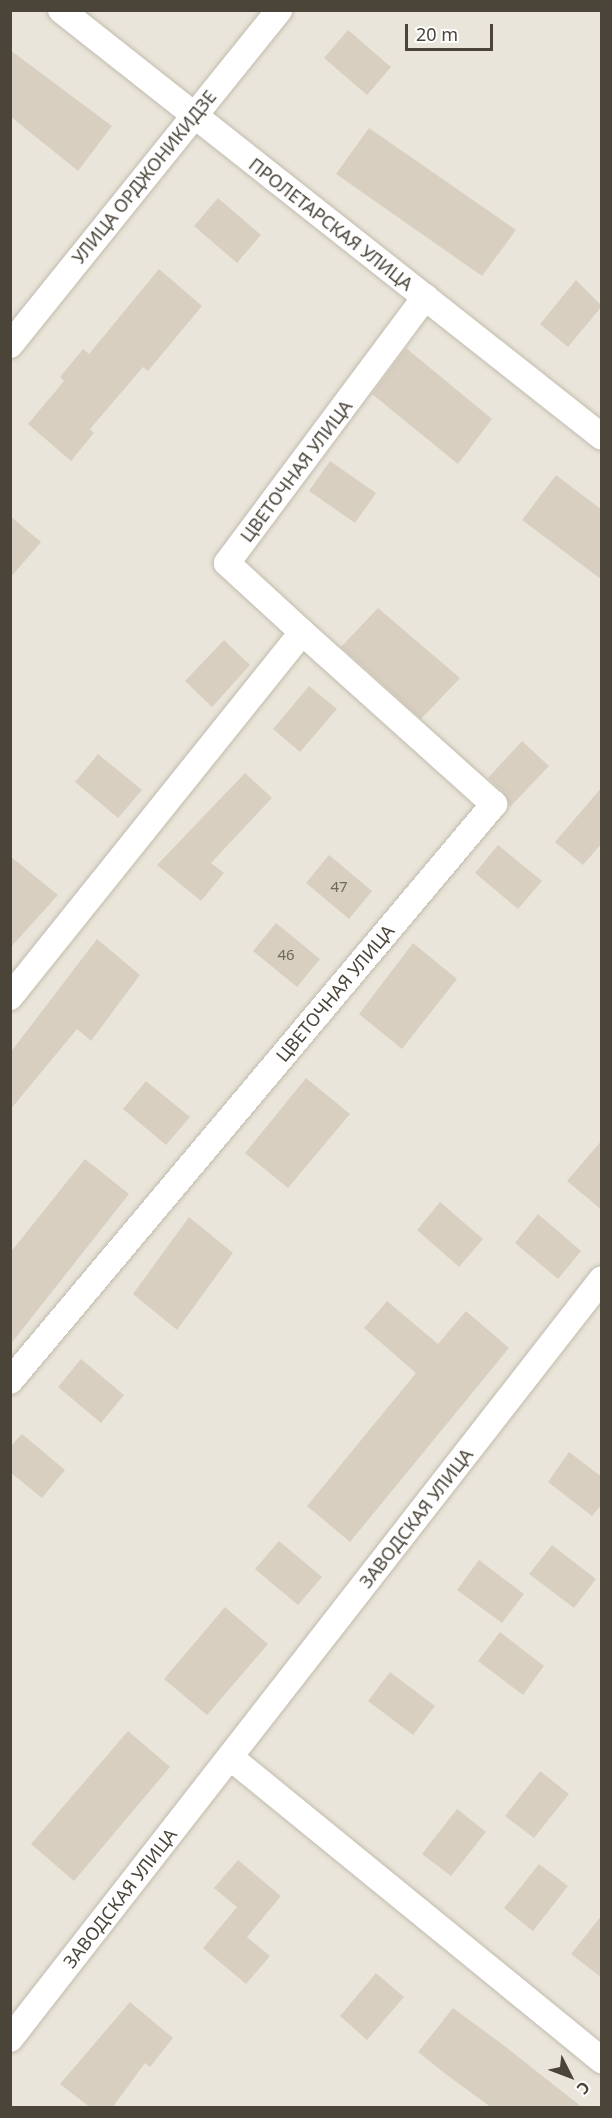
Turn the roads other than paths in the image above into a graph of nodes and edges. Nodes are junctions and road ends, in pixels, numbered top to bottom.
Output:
1 (61, 10) edge
2 (279, 10) edge
3 (193, 115) junction
4 (425, 297) junction
5 (10, 345) edge
6 (602, 437) edge
7 (302, 632) junction
8 (10, 997) edge
9 (602, 1279) edge
10 (10, 1381) edge
11 (230, 1757) junction
12 (10, 2039) edge
13 (602, 2060) edge

1 - 3 street, ПРОЛЕТАРСКАЯ УЛИЦА
2 - 3 street, УЛИЦА ОРДЖОНИКИДЗЕ
3 - 4 street, ПРОЛЕТАРСКАЯ УЛИЦА
3 - 5 street, УЛИЦА ОРДЖОНИКИДЗЕ
4 - 6 street, ПРОЛЕТАРСКАЯ УЛИЦА
4 - 7 street, ЦВЕТОЧНАЯ УЛИЦА
7 - 8 street
7 - 10 street, ЦВЕТОЧНАЯ УЛИЦА
9 - 11 street, ЗАВОДСКАЯ УЛИЦА
11 - 12 street, ЗАВОДСКАЯ УЛИЦА
11 - 13 street

